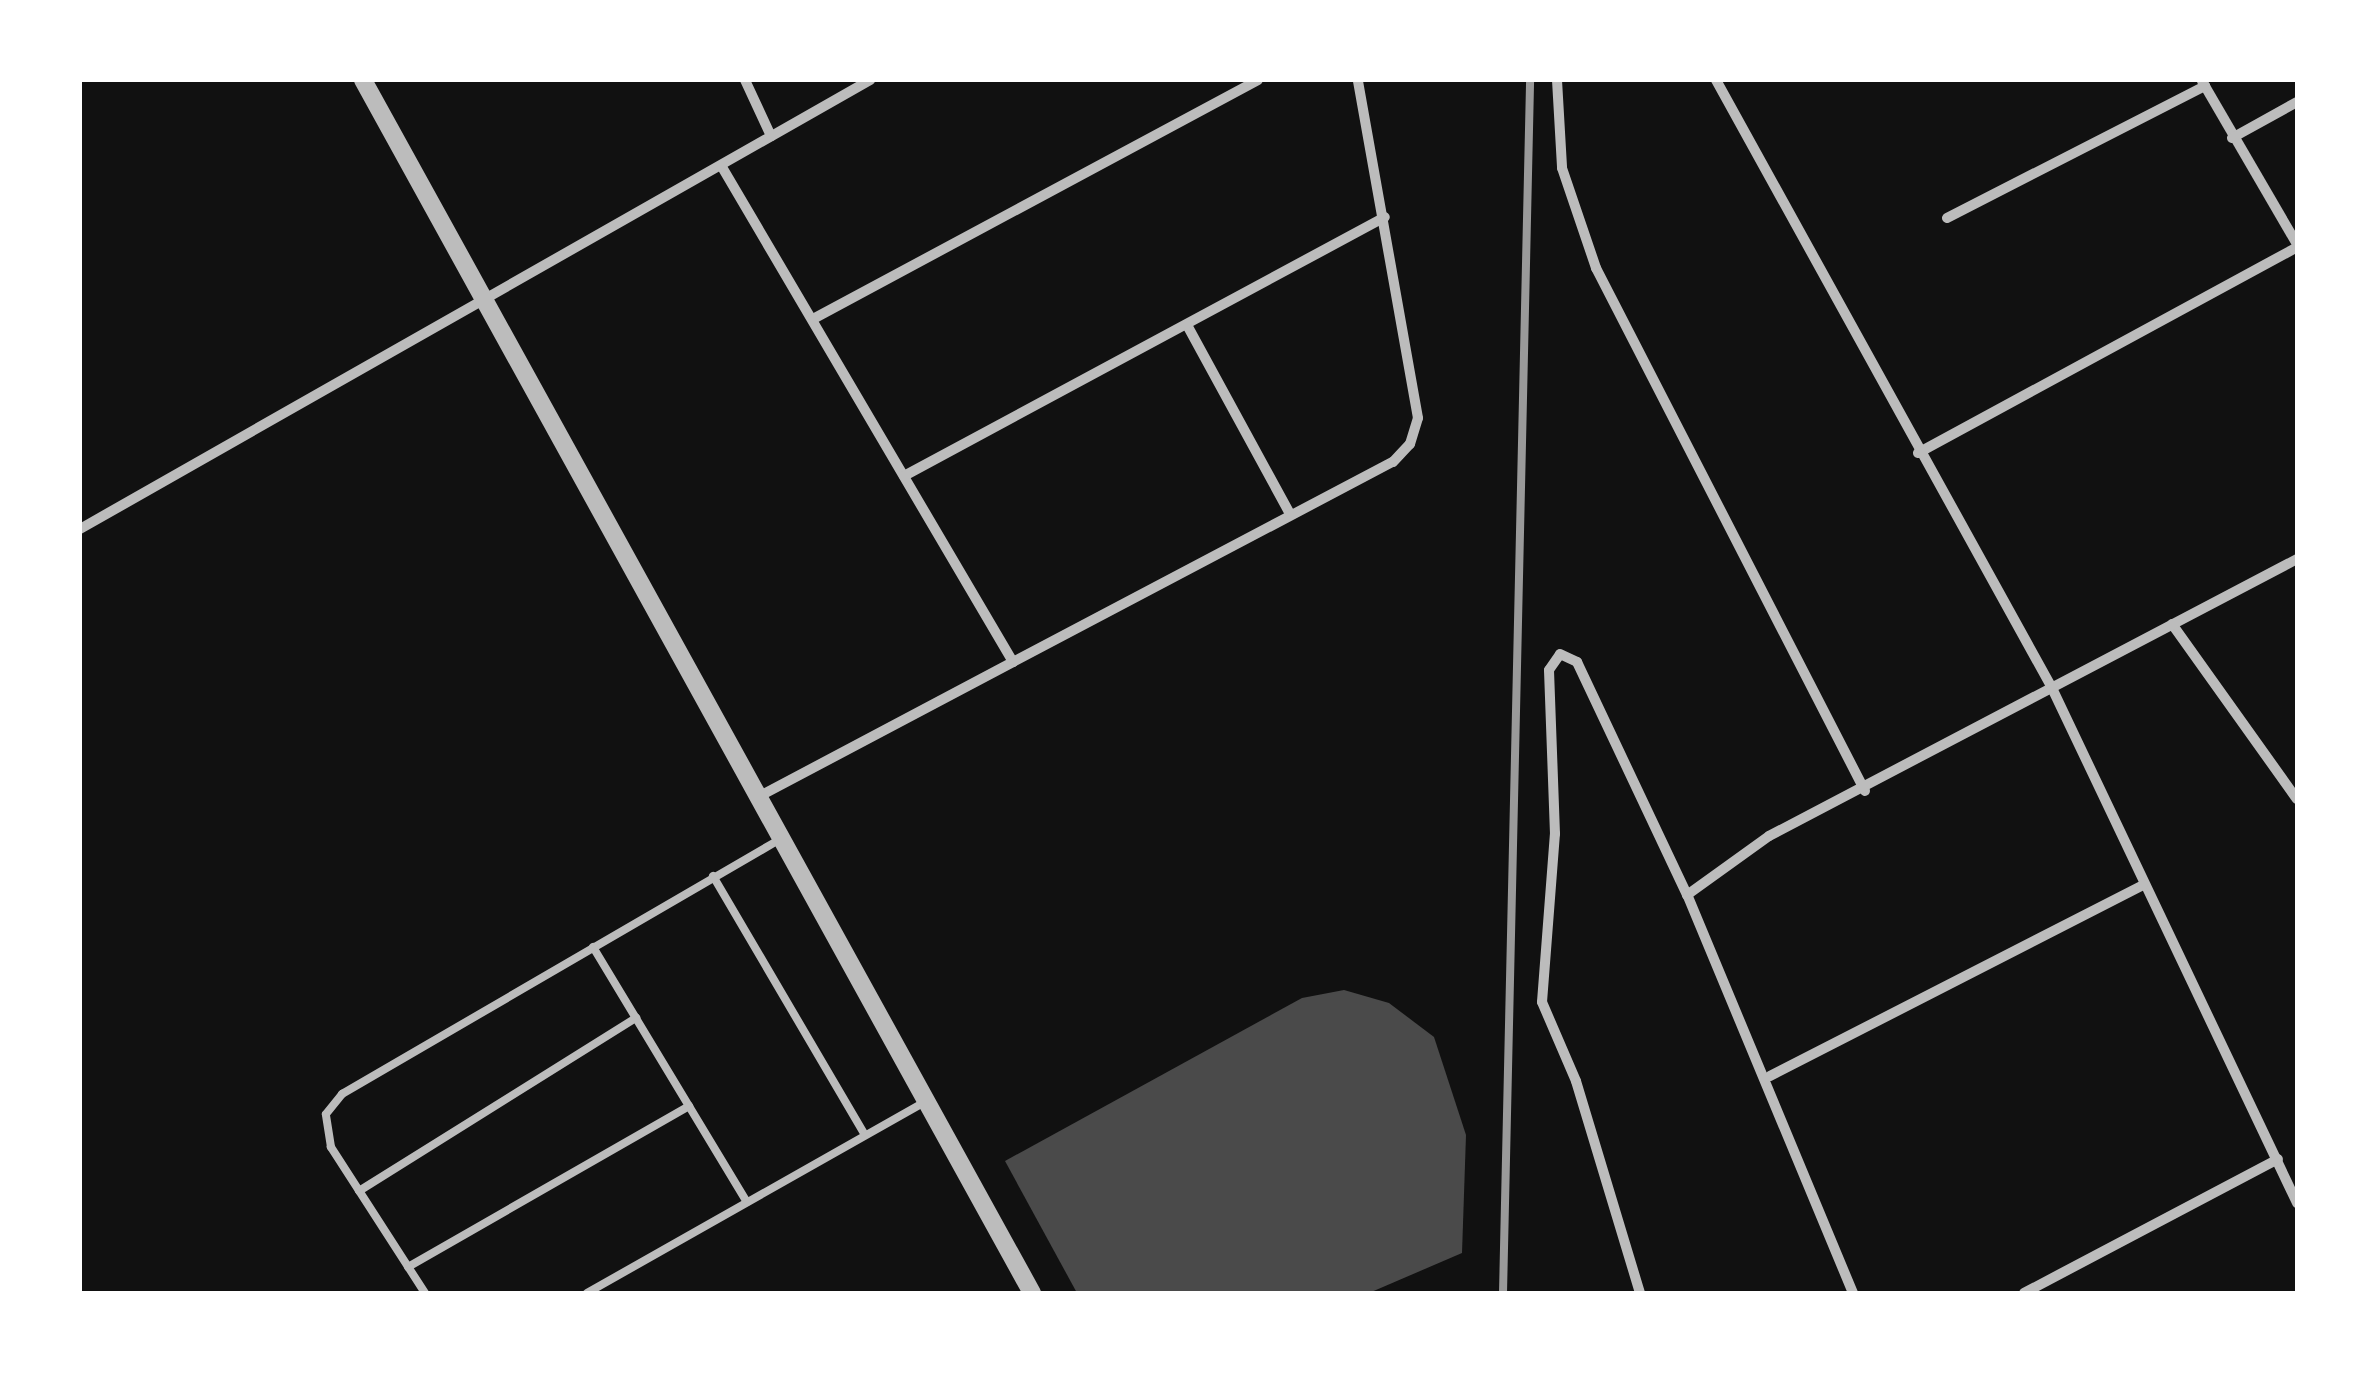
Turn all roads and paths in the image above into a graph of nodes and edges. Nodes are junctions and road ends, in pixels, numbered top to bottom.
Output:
1 (363, 80) edge
2 (744, 80) edge
3 (870, 80) edge
4 (1258, 80) edge
5 (1358, 80) edge
6 (1557, 80) edge
7 (1716, 80) edge
8 (2203, 83) edge
9 (2297, 102) edge
10 (771, 136) junction
11 (2232, 138) junction
12 (722, 167) junction
13 (1385, 217) junction
14 (1947, 218) dead end
15 (2297, 245) edge
16 (486, 299) junction
17 (813, 320) junction
18 (1187, 324) junction
19 (1918, 453) junction
20 (904, 476) junction
21 (1290, 512) junction
22 (80, 528) edge
23 (2297, 559) edge
24 (2172, 624) junction
25 (1014, 662) junction
26 (2051, 686) junction
27 (1865, 791) junction
28 (754, 799) junction
29 (2297, 799) edge
30 (777, 841) junction
31 (714, 876) junction
32 (2143, 885) junction
33 (1687, 894) junction
34 (593, 947) junction
35 (636, 1018) junction
36 (1770, 1076) junction
37 (924, 1102) junction
38 (689, 1106) junction
39 (865, 1136) junction
40 (2278, 1159) junction
41 (360, 1192) junction
42 (748, 1202) junction
43 (2297, 1203) edge
44 (408, 1267) junction
45 (426, 1293) edge
46 (587, 1293) edge
47 (1032, 1293) edge
48 (1640, 1293) edge
49 (1852, 1293) edge
50 (2024, 1293) edge

1 - 16 street
2 - 10 street
3 - 10 street
4 - 17 street
5 - 13 street
6 - 27 street
7 - 19 street
8 - 11 street
8 - 14 street
9 - 11 street
10 - 12 street
11 - 15 street
12 - 16 street
12 - 17 street
13 - 18 street
13 - 21 street
15 - 19 street
16 - 22 street
16 - 28 street
17 - 20 street
18 - 20 street
18 - 21 street
19 - 26 street
20 - 25 street
21 - 25 street
23 - 24 street
24 - 26 street
24 - 29 street
25 - 28 street
26 - 27 street
26 - 32 street
27 - 33 street
28 - 30 street
30 - 31 lane
30 - 37 street
31 - 34 lane
31 - 39 lane
32 - 36 street
32 - 40 street
33 - 36 street
33 - 48 street
34 - 35 lane
34 - 41 lane
35 - 38 lane
35 - 41 lane
36 - 49 street
37 - 39 lane
37 - 47 street
38 - 42 lane
38 - 44 lane
39 - 42 lane
40 - 43 street
40 - 50 street
41 - 44 lane
42 - 46 lane
44 - 45 lane

